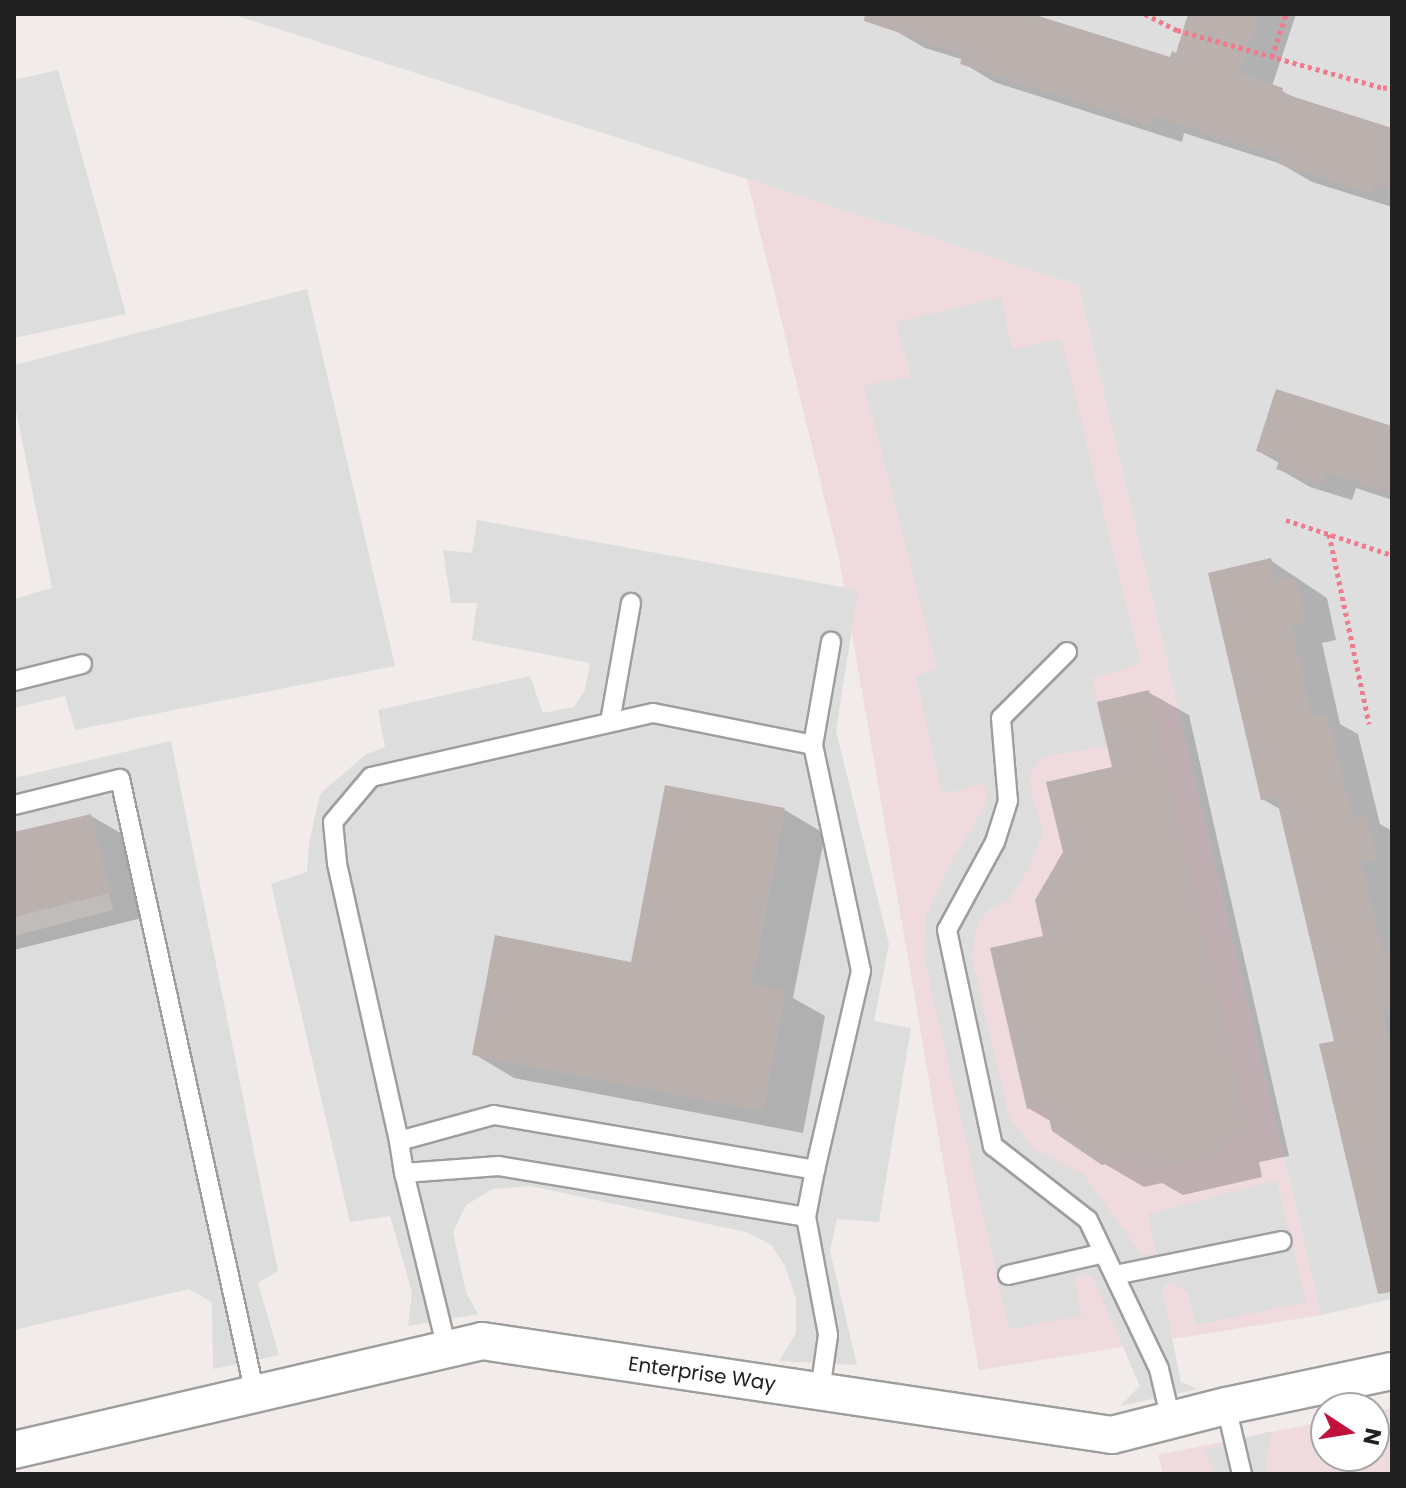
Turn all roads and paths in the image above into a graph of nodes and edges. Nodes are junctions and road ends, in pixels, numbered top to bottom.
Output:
1 (1145, 14) edge
2 (1286, 14) edge
3 (1272, 57) junction
4 (1392, 86) edge
5 (1286, 520) dead end
6 (1329, 534) junction
7 (1392, 555) edge
8 (631, 603) dead end
9 (831, 642) dead end
10 (1067, 652) dead end
11 (82, 664) dead end
12 (14, 681) edge
13 (610, 722) junction
14 (1369, 724) dead end
15 (813, 745) junction
16 (14, 805) edge
17 (399, 1141) junction
18 (815, 1170) junction
19 (404, 1173) junction
20 (806, 1217) junction
21 (1282, 1241) dead end
22 (1104, 1253) junction
23 (1008, 1275) dead end
24 (1115, 1275) junction
25 (447, 1349) junction
26 (1392, 1371) edge
27 (820, 1391) junction
28 (255, 1394) junction
29 (1226, 1406) junction
30 (1171, 1420) junction
31 (14, 1450) edge
32 (1242, 1474) edge

1 - 3 path
2 - 3 path
3 - 4 path
5 - 6 path
6 - 7 path
6 - 14 path
8 - 13 lane
9 - 15 lane
10 - 22 lane
11 - 12 lane
13 - 15 lane
13 - 17 lane
15 - 18 lane
16 - 28 lane
17 - 18 lane
17 - 19 lane
18 - 20 lane
19 - 20 lane
19 - 25 lane
20 - 27 lane
21 - 24 lane
22 - 23 lane
22 - 24 lane
24 - 30 lane
25 - 27 street, Enterprise Way
25 - 28 street, Enterprise Way
26 - 29 street, Enterprise Way
27 - 30 street, Enterprise Way
28 - 31 street, Enterprise Way
29 - 30 street, Enterprise Way
29 - 32 lane

